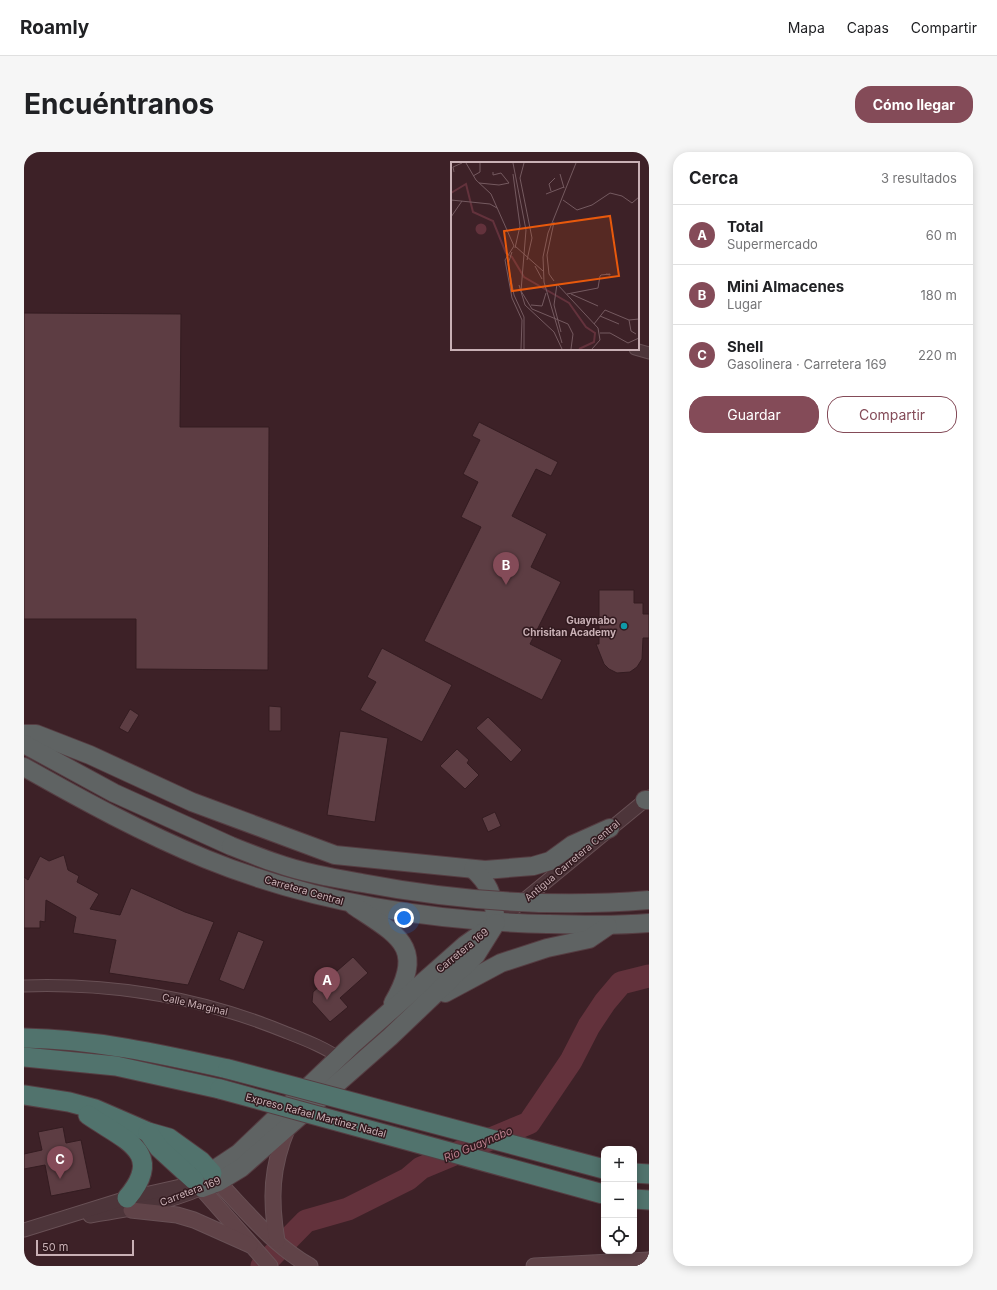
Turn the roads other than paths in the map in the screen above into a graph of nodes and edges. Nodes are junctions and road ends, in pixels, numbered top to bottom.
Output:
1 (638, 350) edge
2 (649, 353) edge
3 (24, 734) edge
4 (24, 744) edge
5 (24, 768) edge
6 (648, 799) edge
7 (610, 828) junction
8 (473, 869) junction
9 (649, 900) edge
10 (350, 903) junction
11 (496, 923) junction
12 (649, 923) edge
13 (608, 926) junction
14 (24, 986) edge
15 (429, 1000) junction
16 (386, 1015) junction
17 (24, 1038) edge
18 (24, 1057) edge
19 (339, 1058) junction
20 (353, 1070) junction
21 (24, 1095) edge
22 (69, 1102) junction
23 (288, 1126) junction
24 (601, 1168) edge
25 (637, 1173) edge
26 (649, 1174) edge
27 (206, 1181) junction
28 (601, 1193) edge
29 (637, 1198) edge
30 (649, 1200) edge
31 (129, 1204) junction
32 (24, 1230) edge
33 (277, 1241) junction
34 (250, 1244) junction
35 (649, 1260) edge
36 (270, 1266) edge
37 (310, 1266) edge
38 (534, 1266) edge

1 - 2 street
3 - 8 highway
4 - 9 highway, bridge
5 - 10 highway, Carretera Central
6 - 7 street, Antigua Carretera Central
7 - 8 highway
7 - 11 street, Antigua Carretera Central
8 - 11 highway
10 - 11 highway, Carretera Central
10 - 16 highway
11 - 13 highway, Carretera Central
11 - 15 highway, Carretera 169
11 - 16 highway, Carretera 169
12 - 13 highway, Carretera Central
13 - 15 highway
14 - 19 street, Calle Marginal
15 - 20 highway, Carretera 169
16 - 19 highway, Carretera 169
17 - 24 highway, bridge
18 - 28 highway, Expreso Rafael Martínez Nadal, bridge
19 - 20 street, Calle Marginal
19 - 27 highway, Carretera 169
20 - 23 highway, Carretera 169
21 - 22 highway
22 - 27 highway
22 - 31 highway
23 - 27 highway, Carretera 169
23 - 33 main road
25 - 26 highway
27 - 31 street, Carretera 169
27 - 33 main road
27 - 34 main road
29 - 30 highway
31 - 32 street, Carretera 169
31 - 34 main road
33 - 37 main road
34 - 36 main road
35 - 38 main road

